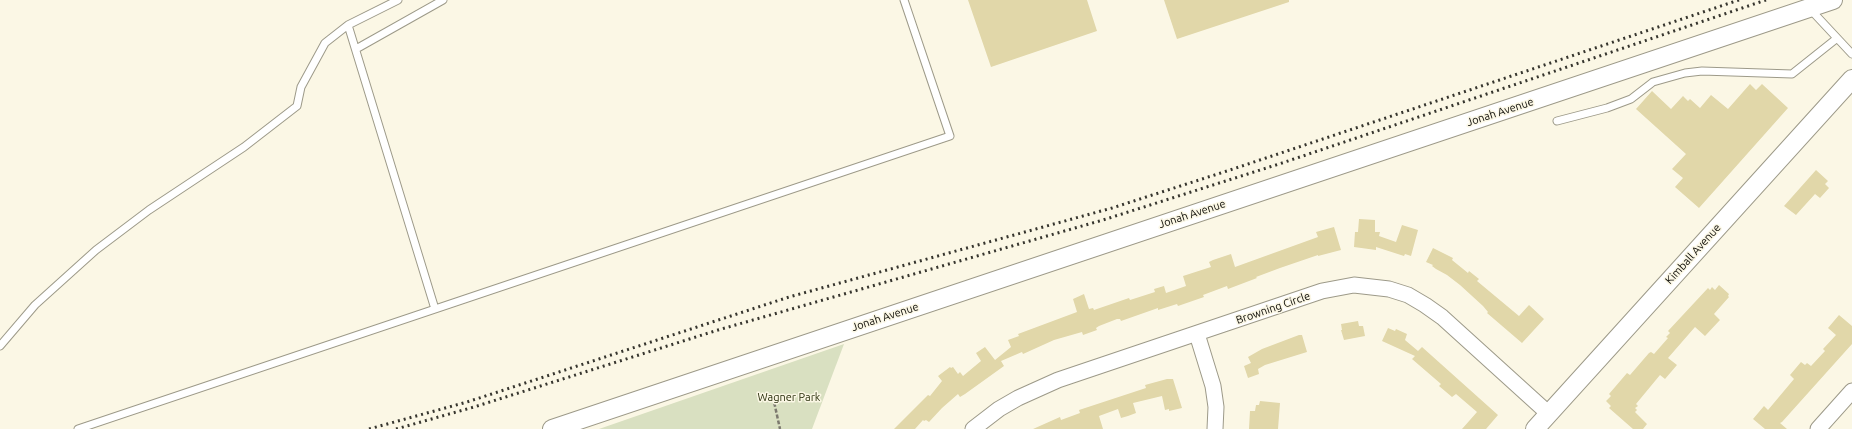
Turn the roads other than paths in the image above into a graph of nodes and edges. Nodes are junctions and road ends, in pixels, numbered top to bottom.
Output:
1 (398, 0) edge
2 (443, 0) edge
3 (904, 0) edge
4 (1833, 0) edge
5 (1809, 8) junction
6 (348, 25) junction
7 (1836, 38) junction
8 (356, 49) junction
9 (1852, 54) edge
10 (1852, 80) edge
11 (1557, 121) dead end
12 (436, 309) junction
13 (1197, 334) junction
14 (0, 346) edge
15 (1852, 391) edge
16 (1549, 414) junction
17 (78, 429) edge
18 (552, 429) edge
19 (973, 429) edge
20 (1215, 429) edge
21 (1535, 429) edge
22 (1818, 429) edge

1 - 6 lane
2 - 8 lane
3 - 12 lane
4 - 5 street, Jonah Avenue
5 - 7 lane
5 - 18 street, Jonah Avenue
6 - 8 lane
6 - 14 lane
7 - 9 lane
7 - 11 lane
8 - 12 lane
10 - 16 street, Kimball Avenue
12 - 17 lane
13 - 16 street, Browning Circle
13 - 19 street, Browning Circle
13 - 20 street
15 - 22 street
16 - 21 street, Kimball Avenue

